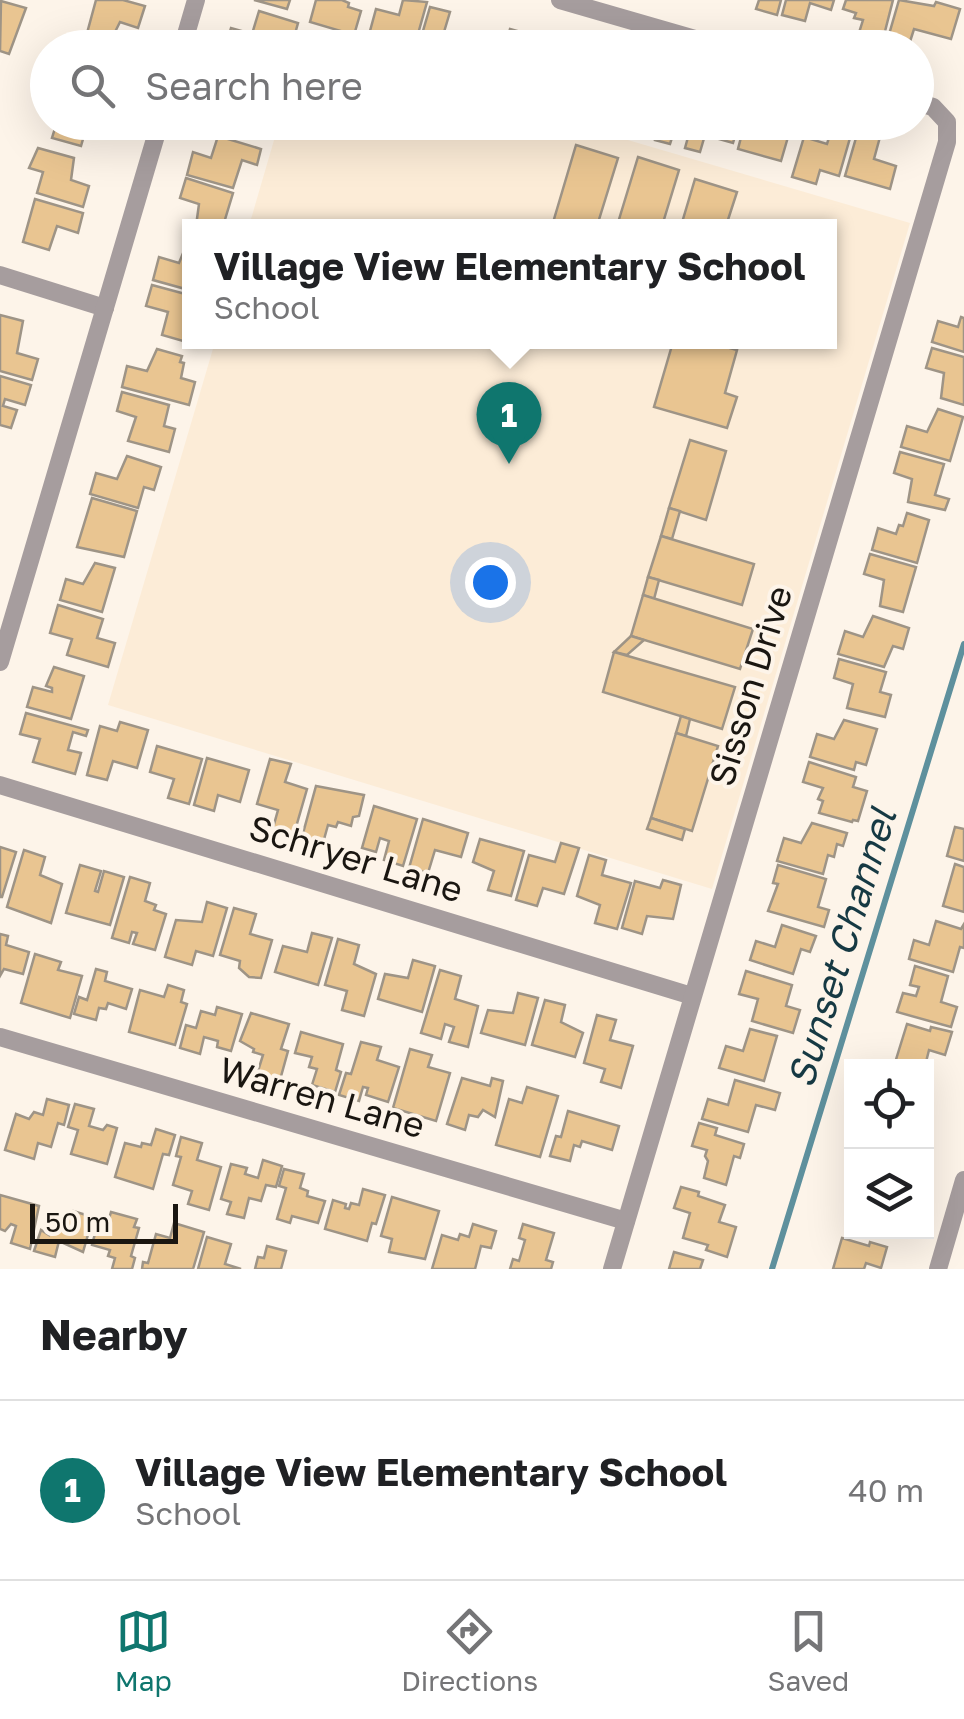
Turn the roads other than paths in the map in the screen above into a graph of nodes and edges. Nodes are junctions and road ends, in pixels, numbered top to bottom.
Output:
1 (196, 0) edge
2 (560, 0) edge
3 (187, 30) edge
4 (664, 30) edge
5 (934, 108) edge
6 (155, 140) edge
7 (0, 275) edge
8 (105, 308) junction
9 (0, 662) edge
10 (0, 785) edge
11 (692, 996) junction
12 (0, 1037) edge
13 (964, 1180) edge
14 (626, 1221) junction
15 (612, 1269) edge
16 (938, 1269) edge

1 - 3 street
2 - 4 street
5 - 11 street, Sisson Drive
6 - 8 street
7 - 8 street
8 - 9 street
10 - 11 street, Schryer Lane
11 - 14 street, Sisson Drive
12 - 14 street, Warren Lane
13 - 16 street
14 - 15 street, Sisson Drive

